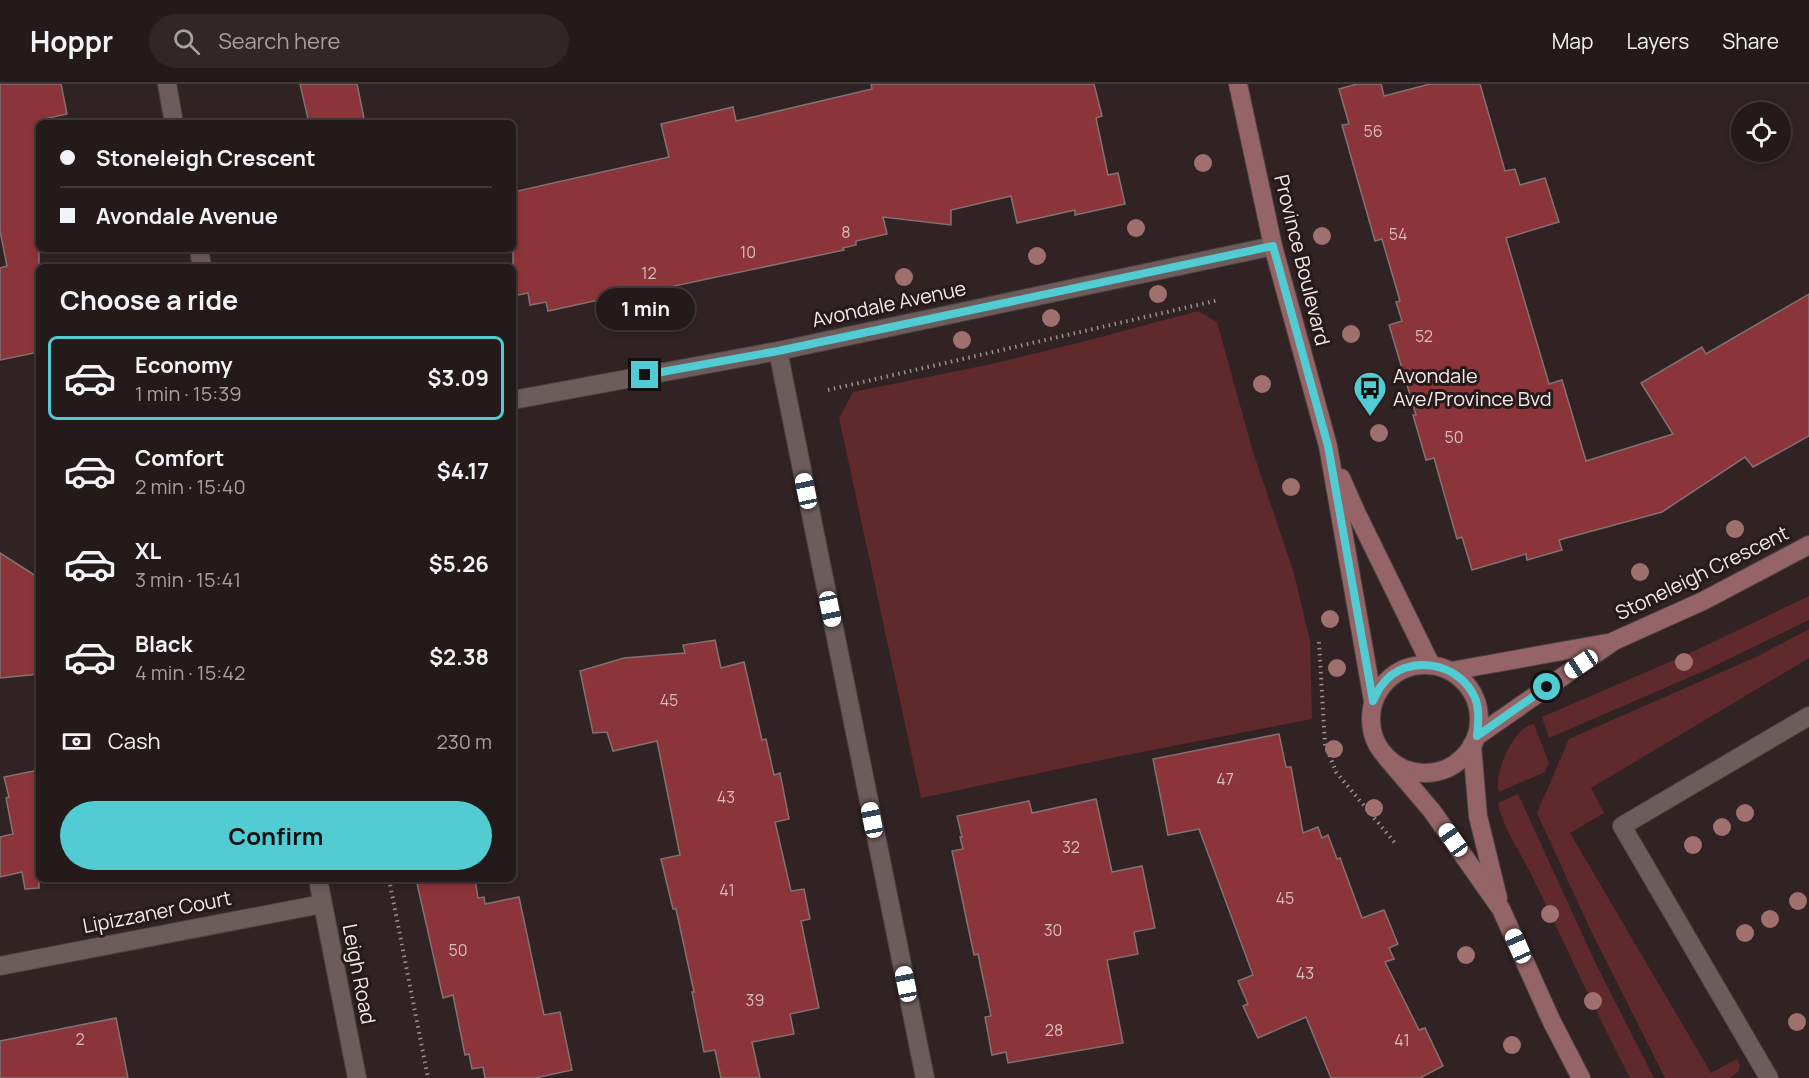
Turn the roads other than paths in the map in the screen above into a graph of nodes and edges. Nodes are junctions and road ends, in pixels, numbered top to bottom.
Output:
1 (167, 84) edge
2 (1238, 84) edge
3 (173, 120) edge
4 (1273, 246) junction
5 (778, 351) junction
6 (516, 399) edge
7 (1328, 446) junction
8 (1809, 545) edge
9 (1614, 641) junction
10 (1431, 665) junction
11 (1451, 671) junction
12 (1373, 701) junction
13 (1809, 716) edge
14 (1474, 740) junction
15 (1386, 758) junction
16 (318, 882) edge
17 (322, 904) junction
18 (1501, 909) junction
19 (0, 966) edge
20 (357, 1078) edge
21 (925, 1078) edge
22 (1581, 1078) edge
23 (1768, 1078) edge

1 - 3 street
2 - 4 street, Province Boulevard
4 - 5 street, Avondale Avenue
4 - 7 street, Province Boulevard
5 - 6 street, Avondale Avenue
5 - 21 street
7 - 10 street, Province Boulevard
7 - 12 street, Province Boulevard
8 - 9 street, Stoneleigh Crescent
9 - 11 street, Stoneleigh Crescent
9 - 14 street, Stoneleigh Crescent
10 - 11 street, Province Boulevard
10 - 12 street, Province Boulevard
11 - 14 street, Province Boulevard
12 - 15 street, Province Boulevard
13 - 23 street
14 - 15 street
14 - 18 street, Province Boulevard
15 - 18 street, Province Boulevard
16 - 17 street, Leigh Road
17 - 19 street, Lipizzaner Court
17 - 20 street, Leigh Road
18 - 22 street, Province Boulevard

